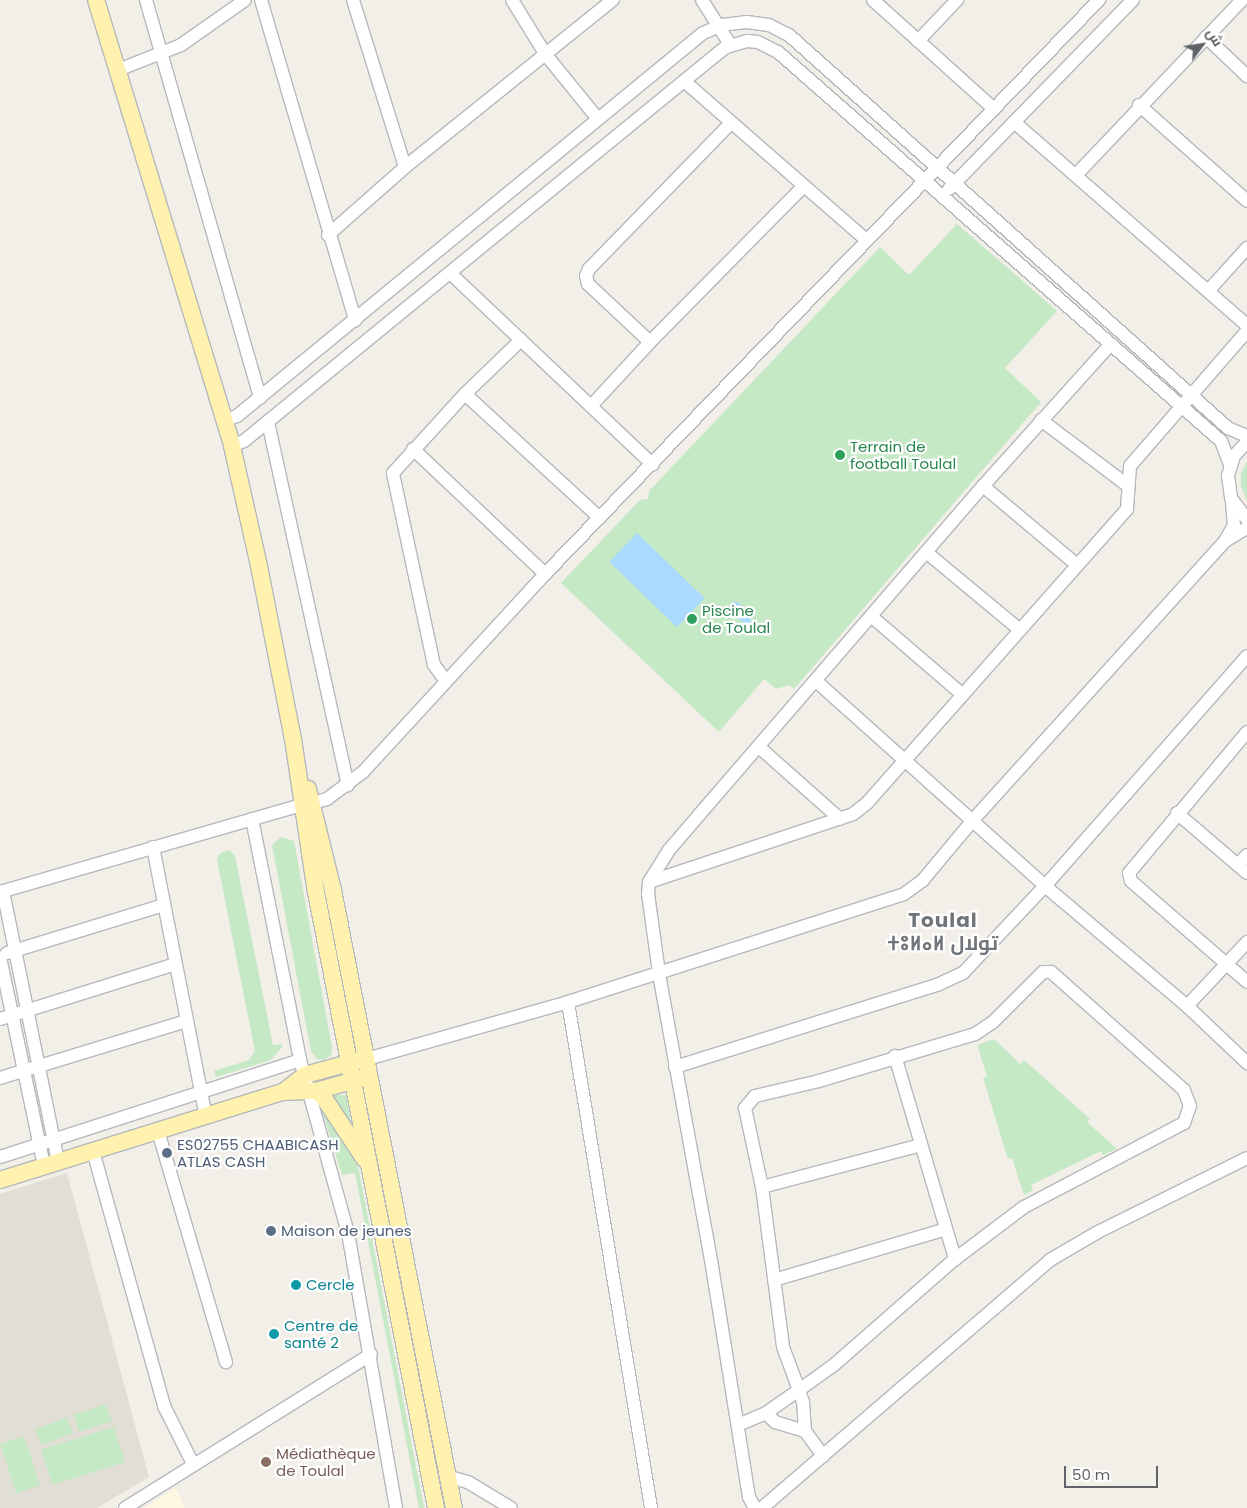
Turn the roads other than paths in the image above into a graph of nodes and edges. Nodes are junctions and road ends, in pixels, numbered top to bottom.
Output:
1 (96, 0) edge
2 (146, 0) edge
3 (245, 0) edge
4 (261, 0) edge
5 (353, 0) edge
6 (512, 0) edge
7 (702, 0) edge
8 (873, 0) edge
9 (957, 0) edge
10 (1099, 0) edge
11 (1133, 0) edge
12 (1242, 0) edge
13 (608, 1) edge
14 (719, 26) junction
15 (1206, 37) junction
16 (918, 40) junction
17 (731, 46) junction
18 (162, 53) junction
19 (546, 55) junction
20 (118, 70) junction
21 (1247, 76) edge
22 (684, 81) junction
23 (1140, 106) junction
24 (993, 108) junction
25 (598, 119) junction
26 (1014, 122) junction
27 (730, 124) junction
28 (405, 167) junction
29 (936, 167) junction
30 (1076, 175) junction
31 (923, 180) junction
32 (955, 184) junction
33 (803, 188) junction
34 (942, 196) junction
35 (1247, 201) edge
36 (328, 236) junction
37 (866, 240) junction
38 (1247, 248) edge
39 (450, 273) junction
40 (1208, 290) junction
41 (355, 320) junction
42 (1247, 326) edge
43 (1247, 332) edge
44 (521, 340) junction
45 (650, 342) junction
46 (1111, 344) junction
47 (465, 394) junction
48 (1193, 397) junction
49 (260, 398) junction
50 (591, 406) junction
51 (1183, 407) junction
52 (1041, 420) junction
53 (224, 421) junction
54 (268, 422) junction
55 (1247, 436) edge
56 (1247, 442) edge
57 (232, 446) junction
58 (413, 448) junction
59 (653, 465) junction
60 (1230, 466) junction
61 (1127, 485) junction
62 (983, 486) junction
63 (1231, 498) junction
64 (600, 518) junction
65 (1247, 519) edge
66 (1247, 528) edge
67 (1225, 541) junction
68 (926, 552) junction
69 (1077, 565) junction
70 (545, 574) junction
71 (871, 616) junction
72 (1020, 630) junction
73 (1247, 656) edge
74 (445, 680) junction
75 (816, 681) junction
76 (963, 695) junction
77 (1247, 732) edge
78 (759, 747) junction
79 (906, 760) junction
80 (348, 785) junction
81 (306, 804) junction
82 (1177, 813) junction
83 (252, 819) junction
84 (840, 819) junction
85 (972, 820) junction
86 (153, 847) junction
87 (1247, 855) edge
88 (1242, 869) edge
89 (650, 882) junction
90 (1045, 886) junction
91 (1, 892) edge
92 (164, 905) junction
93 (1247, 942) edge
94 (14, 950) junction
95 (0, 956) edge
96 (176, 964) junction
97 (1226, 964) junction
98 (659, 973) junction
99 (1247, 982) edge
100 (568, 1002) junction
101 (1187, 1006) junction
102 (26, 1011) junction
103 (6, 1017) edge
104 (187, 1021) junction
105 (895, 1056) junction
106 (300, 1060) junction
107 (350, 1063) junction
108 (1247, 1063) edge
109 (38, 1067) junction
110 (368, 1067) junction
111 (675, 1068) junction
112 (24, 1071) junction
113 (0, 1078) edge
114 (353, 1083) junction
115 (310, 1086) junction
116 (201, 1093) junction
117 (206, 1116) junction
118 (158, 1131) junction
119 (52, 1141) junction
120 (38, 1145) junction
121 (921, 1145) junction
122 (93, 1151) junction
123 (0, 1157) edge
124 (1247, 1158) edge
125 (51, 1164) junction
126 (371, 1170) junction
127 (0, 1180) edge
128 (762, 1187) junction
129 (946, 1229) junction
130 (955, 1259) junction
131 (774, 1280) junction
132 (371, 1354) junction
133 (226, 1362) dead end
134 (799, 1390) junction
135 (766, 1414) junction
136 (738, 1424) junction
137 (805, 1431) junction
138 (823, 1456) junction
139 (193, 1464) junction
140 (450, 1477) junction
141 (125, 1508) edge
142 (396, 1508) edge
143 (436, 1508) edge
144 (454, 1508) edge
145 (511, 1508) edge
146 (651, 1508) edge
147 (755, 1508) edge
148 (762, 1508) edge

1 - 20 main road
2 - 18 street
3 - 18 street
4 - 36 street
5 - 28 street
6 - 19 street
7 - 14 street
8 - 16 street
9 - 16 street
10 - 24 street
11 - 26 street
12 - 15 street
13 - 19 street
14 - 17 street
14 - 25 street
14 - 29 street
15 - 21 street
15 - 23 street
16 - 24 street
17 - 22 street
17 - 31 street
18 - 20 street
18 - 49 street
19 - 25 street
19 - 28 street
20 - 53 main road
22 - 27 street
22 - 39 street
23 - 30 street
23 - 35 street
24 - 29 street
25 - 41 street
26 - 30 street
26 - 32 street
27 - 33 street
27 - 45 street
28 - 36 street
29 - 31 street
29 - 32 street
30 - 40 street
31 - 34 street
31 - 37 street
32 - 34 street
32 - 48 street
33 - 37 street
33 - 45 street
34 - 46 street
36 - 41 street
37 - 59 street
38 - 40 street
39 - 44 street
39 - 54 street
40 - 42 street
41 - 49 street
43 - 48 street
44 - 47 street
44 - 50 street
45 - 50 street
46 - 51 street
46 - 52 street
47 - 58 street
47 - 64 street
48 - 51 street
48 - 55 street
49 - 53 street
50 - 59 street
51 - 60 street
51 - 61 street
52 - 61 street
52 - 62 street
53 - 57 main road
54 - 57 street
54 - 80 street
56 - 60 street
57 - 81 main road
58 - 70 street
58 - 74 street
59 - 64 street
60 - 63 street
61 - 69 street
62 - 68 street
62 - 69 street
63 - 65 street
63 - 67 street
64 - 70 street
66 - 67 street
67 - 85 street
68 - 71 street
68 - 72 street
69 - 72 street
70 - 74 street
71 - 75 street
71 - 76 street
72 - 76 street
73 - 90 street
74 - 80 street
75 - 78 street
75 - 79 street
76 - 79 street
77 - 82 street
78 - 84 street
78 - 89 street
79 - 84 street
79 - 85 street
80 - 81 street
81 - 83 street
81 - 107 main road
81 - 110 main road
82 - 88 street
82 - 97 street
83 - 86 street
83 - 106 street
84 - 89 street
85 - 90 street
85 - 98 street
86 - 91 street
86 - 92 street
87 - 88 street
89 - 98 street
90 - 101 street
90 - 111 street
91 - 94 street
92 - 94 street
92 - 96 street
93 - 97 street
94 - 95 street
94 - 102 street
95 - 103 street
96 - 102 street
96 - 104 street
97 - 99 street
97 - 101 street
98 - 100 street
98 - 111 street
100 - 110 street
100 - 146 street
101 - 108 street
102 - 103 street
102 - 109 street
103 - 112 street
104 - 109 street
104 - 116 street
105 - 121 street
105 - 128 street
105 - 130 street
106 - 115 street
106 - 116 street
107 - 110 main road
107 - 114 main road
107 - 115 main road
109 - 112 street
109 - 119 street
110 - 114 main road
110 - 140 main road
111 - 136 street
112 - 113 street
112 - 120 street
114 - 115 main road
114 - 126 main road
115 - 117 main road
115 - 126 main road
115 - 132 street
116 - 117 street
116 - 119 street
117 - 118 main road
118 - 122 main road
118 - 133 street
119 - 120 street
119 - 125 street
120 - 123 street
120 - 125 street
121 - 128 street
121 - 129 street
122 - 125 main road
122 - 139 street
124 - 138 street
125 - 127 main road
126 - 143 main road
128 - 131 street
129 - 130 street
129 - 131 street
130 - 134 street
131 - 134 street
132 - 139 street
132 - 142 street
134 - 135 street
134 - 137 street
135 - 136 street
135 - 137 street
136 - 147 street
137 - 138 street
138 - 148 street
139 - 141 street
140 - 144 main road
140 - 145 street

